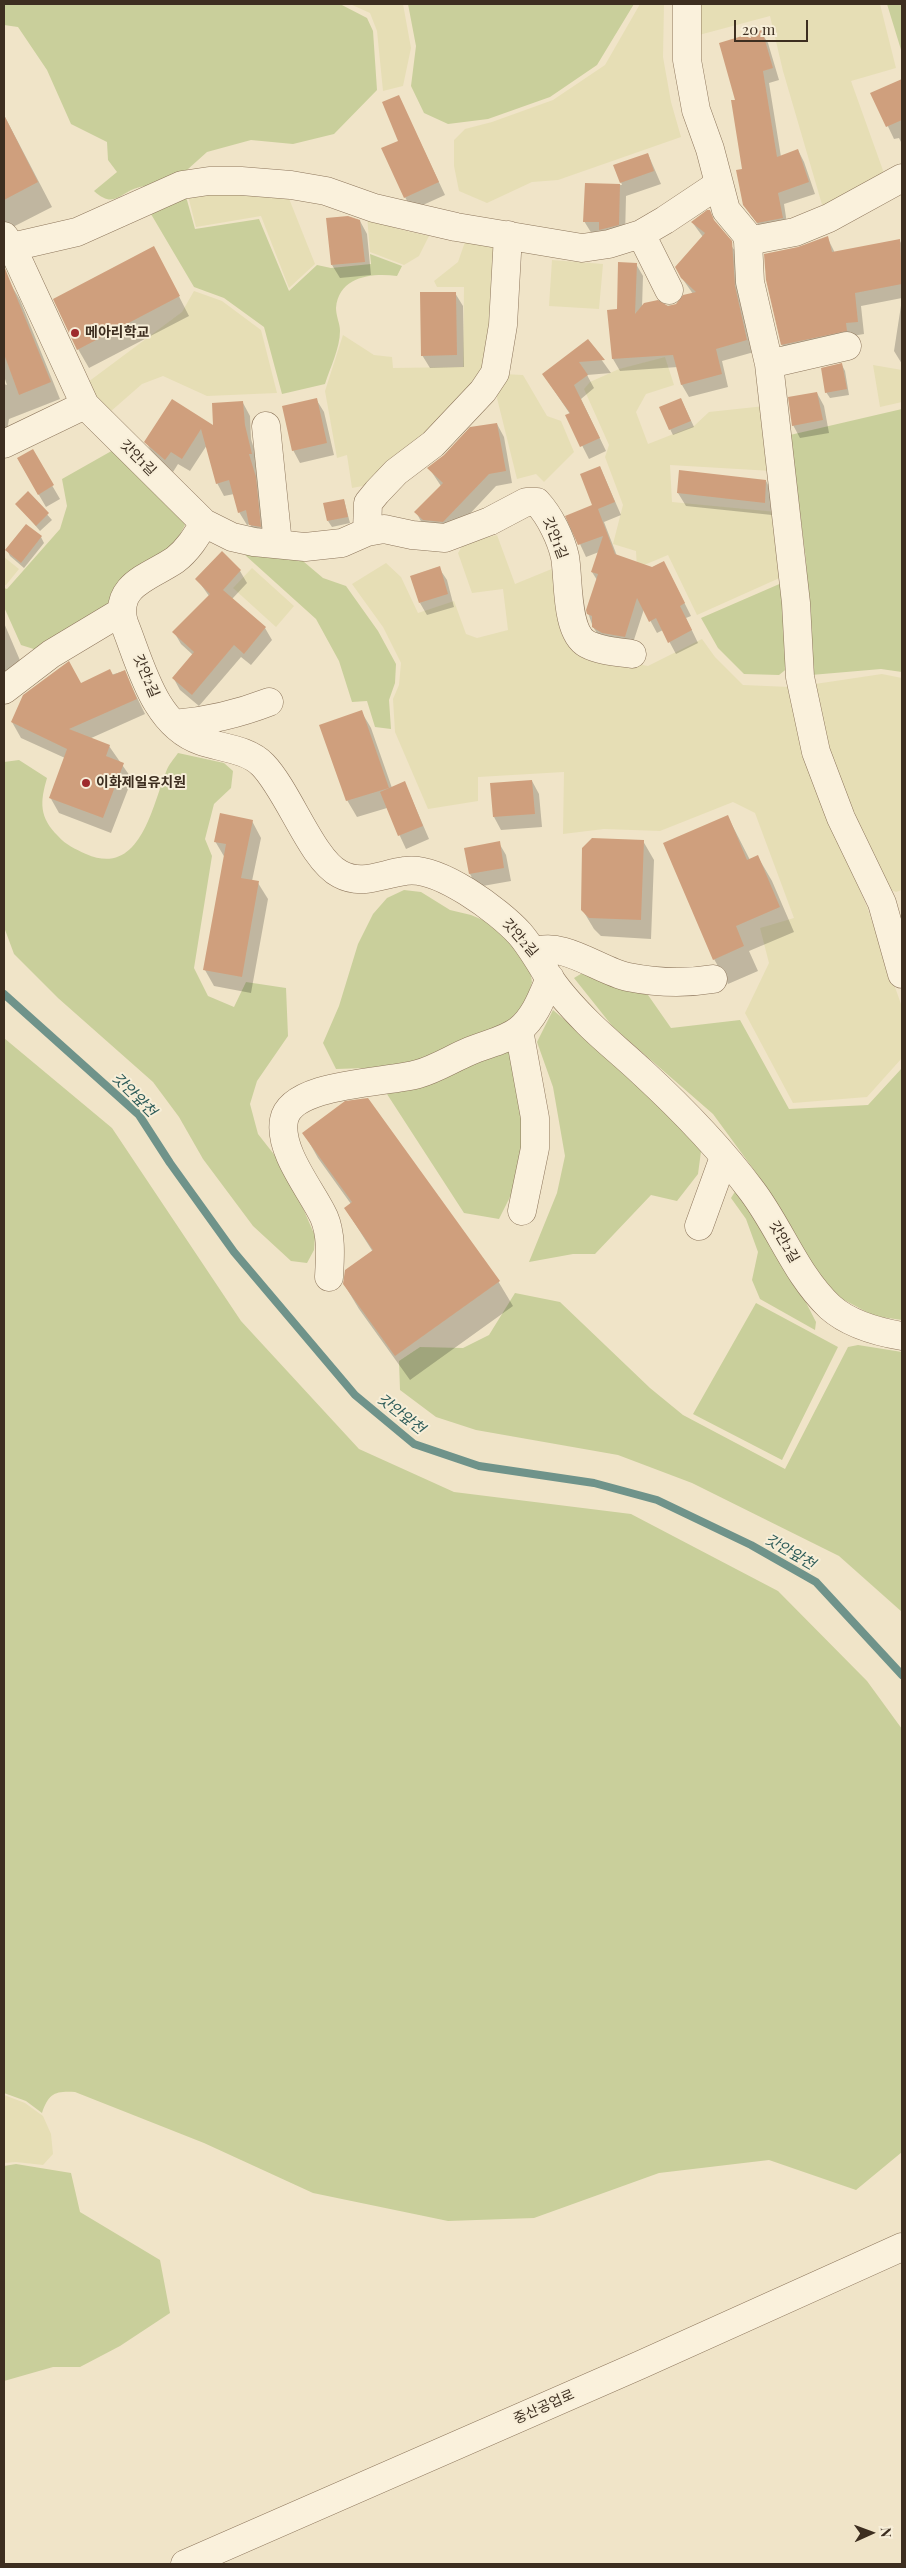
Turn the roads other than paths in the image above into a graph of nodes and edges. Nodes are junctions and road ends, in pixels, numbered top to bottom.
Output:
1 (687, 4) edge
2 (902, 178) edge
3 (719, 184) junction
4 (640, 234) junction
5 (508, 235) junction
6 (748, 241) junction
7 (8, 242) edge
8 (670, 290) dead end
9 (847, 346) dead end
10 (769, 364) junction
11 (85, 405) junction
12 (266, 426) dead end
13 (4, 444) edge
14 (204, 523) junction
15 (367, 532) junction
16 (278, 544) junction
17 (121, 612) junction
18 (632, 654) dead end
19 (4, 690) edge
20 (269, 702) dead end
21 (174, 724) junction
22 (892, 901) edge
23 (534, 952) junction
24 (902, 974) edge
25 (550, 978) junction
26 (713, 979) dead end
27 (519, 1030) junction
28 (724, 1157) junction
29 (522, 1211) dead end
30 (699, 1226) dead end
31 (329, 1277) dead end
32 (902, 1336) edge
33 (902, 2247) edge
34 (185, 2564) edge

1 - 3 street
2 - 6 street
3 - 4 street
3 - 6 street
4 - 5 street
4 - 8 street
5 - 7 street
5 - 15 street
6 - 10 street
7 - 11 street, 갓안1길
9 - 10 street
10 - 22 street
11 - 13 street
11 - 14 street, 갓안1길
12 - 16 street
14 - 16 street, 갓안1길
14 - 17 street
15 - 16 street, 갓안1길
15 - 18 street, 갓안1길
17 - 19 street
17 - 21 street, 갓안2길
20 - 21 street
21 - 23 street, 갓안2길
22 - 24 street
23 - 25 street, 갓안2길
23 - 26 street
25 - 27 street
25 - 28 street, 갓안2길
27 - 29 street
27 - 31 street
28 - 30 street
28 - 32 street, 갓안2길
33 - 34 street, 중산공업로

